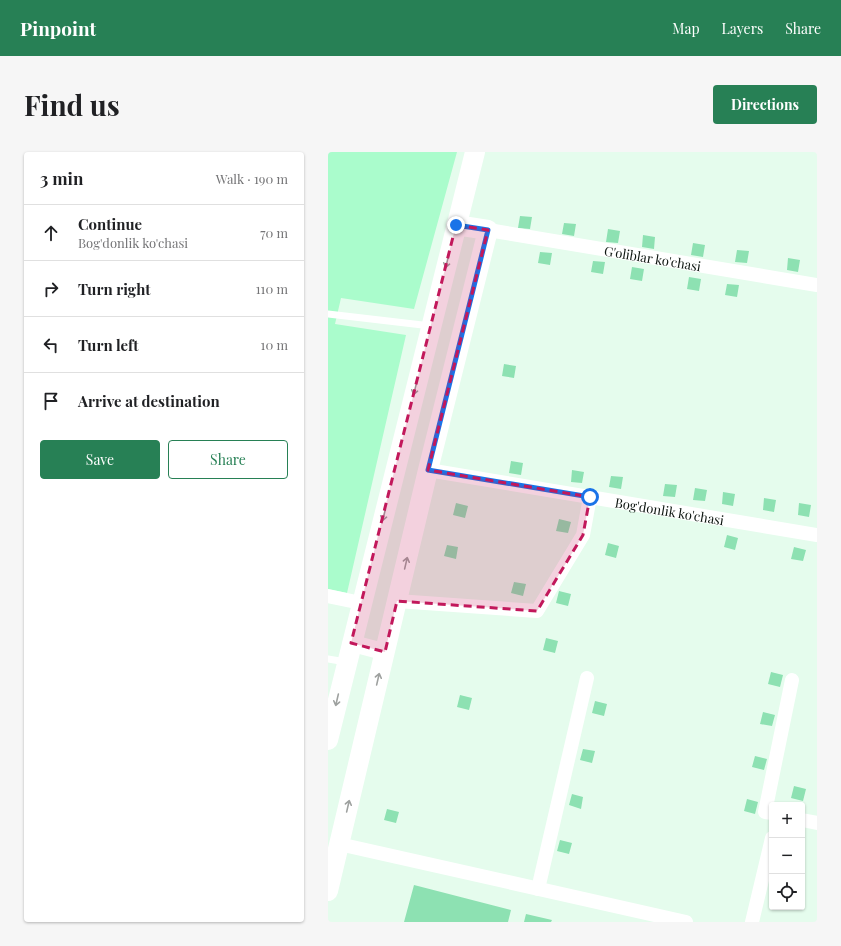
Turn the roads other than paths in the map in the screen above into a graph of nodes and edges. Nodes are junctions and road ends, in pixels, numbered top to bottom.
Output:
1 (475, 152) edge
2 (456, 225) junction
3 (488, 230) junction
4 (817, 285) edge
5 (328, 314) edge
6 (431, 326) junction
7 (428, 470) junction
8 (590, 497) junction
9 (817, 535) edge
10 (328, 596) edge
11 (397, 601) junction
12 (362, 603) junction
13 (351, 643) junction
14 (385, 652) junction
15 (337, 661) edge
16 (587, 678) dead end
17 (792, 680) dead end
18 (328, 740) edge
19 (769, 813) edge
20 (805, 821) edge
21 (817, 823) edge
22 (339, 844) junction
23 (769, 851) edge
24 (538, 889) junction
25 (328, 891) edge
26 (686, 922) edge
27 (752, 922) edge

1 - 2 main road
2 - 3 main road
2 -> 6 main road
3 - 4 street, G'oliblar ko'chasi
3 - 7 main road
5 - 6 lane
6 -> 12 main road
7 - 8 street, Bog'donlik ko'chasi
11 -> 7 main road
8 - 9 street, Bog'donlik ko'chasi
8 - 11 street
10 - 12 street
11 - 14 main road
12 - 13 main road
13 - 14 street
13 - 15 main road
22 -> 14 main road
15 -> 18 main road
16 - 24 street
17 - 19 street
20 - 21 street
22 - 24 street
22 - 25 main road
23 - 27 street
24 - 26 street

